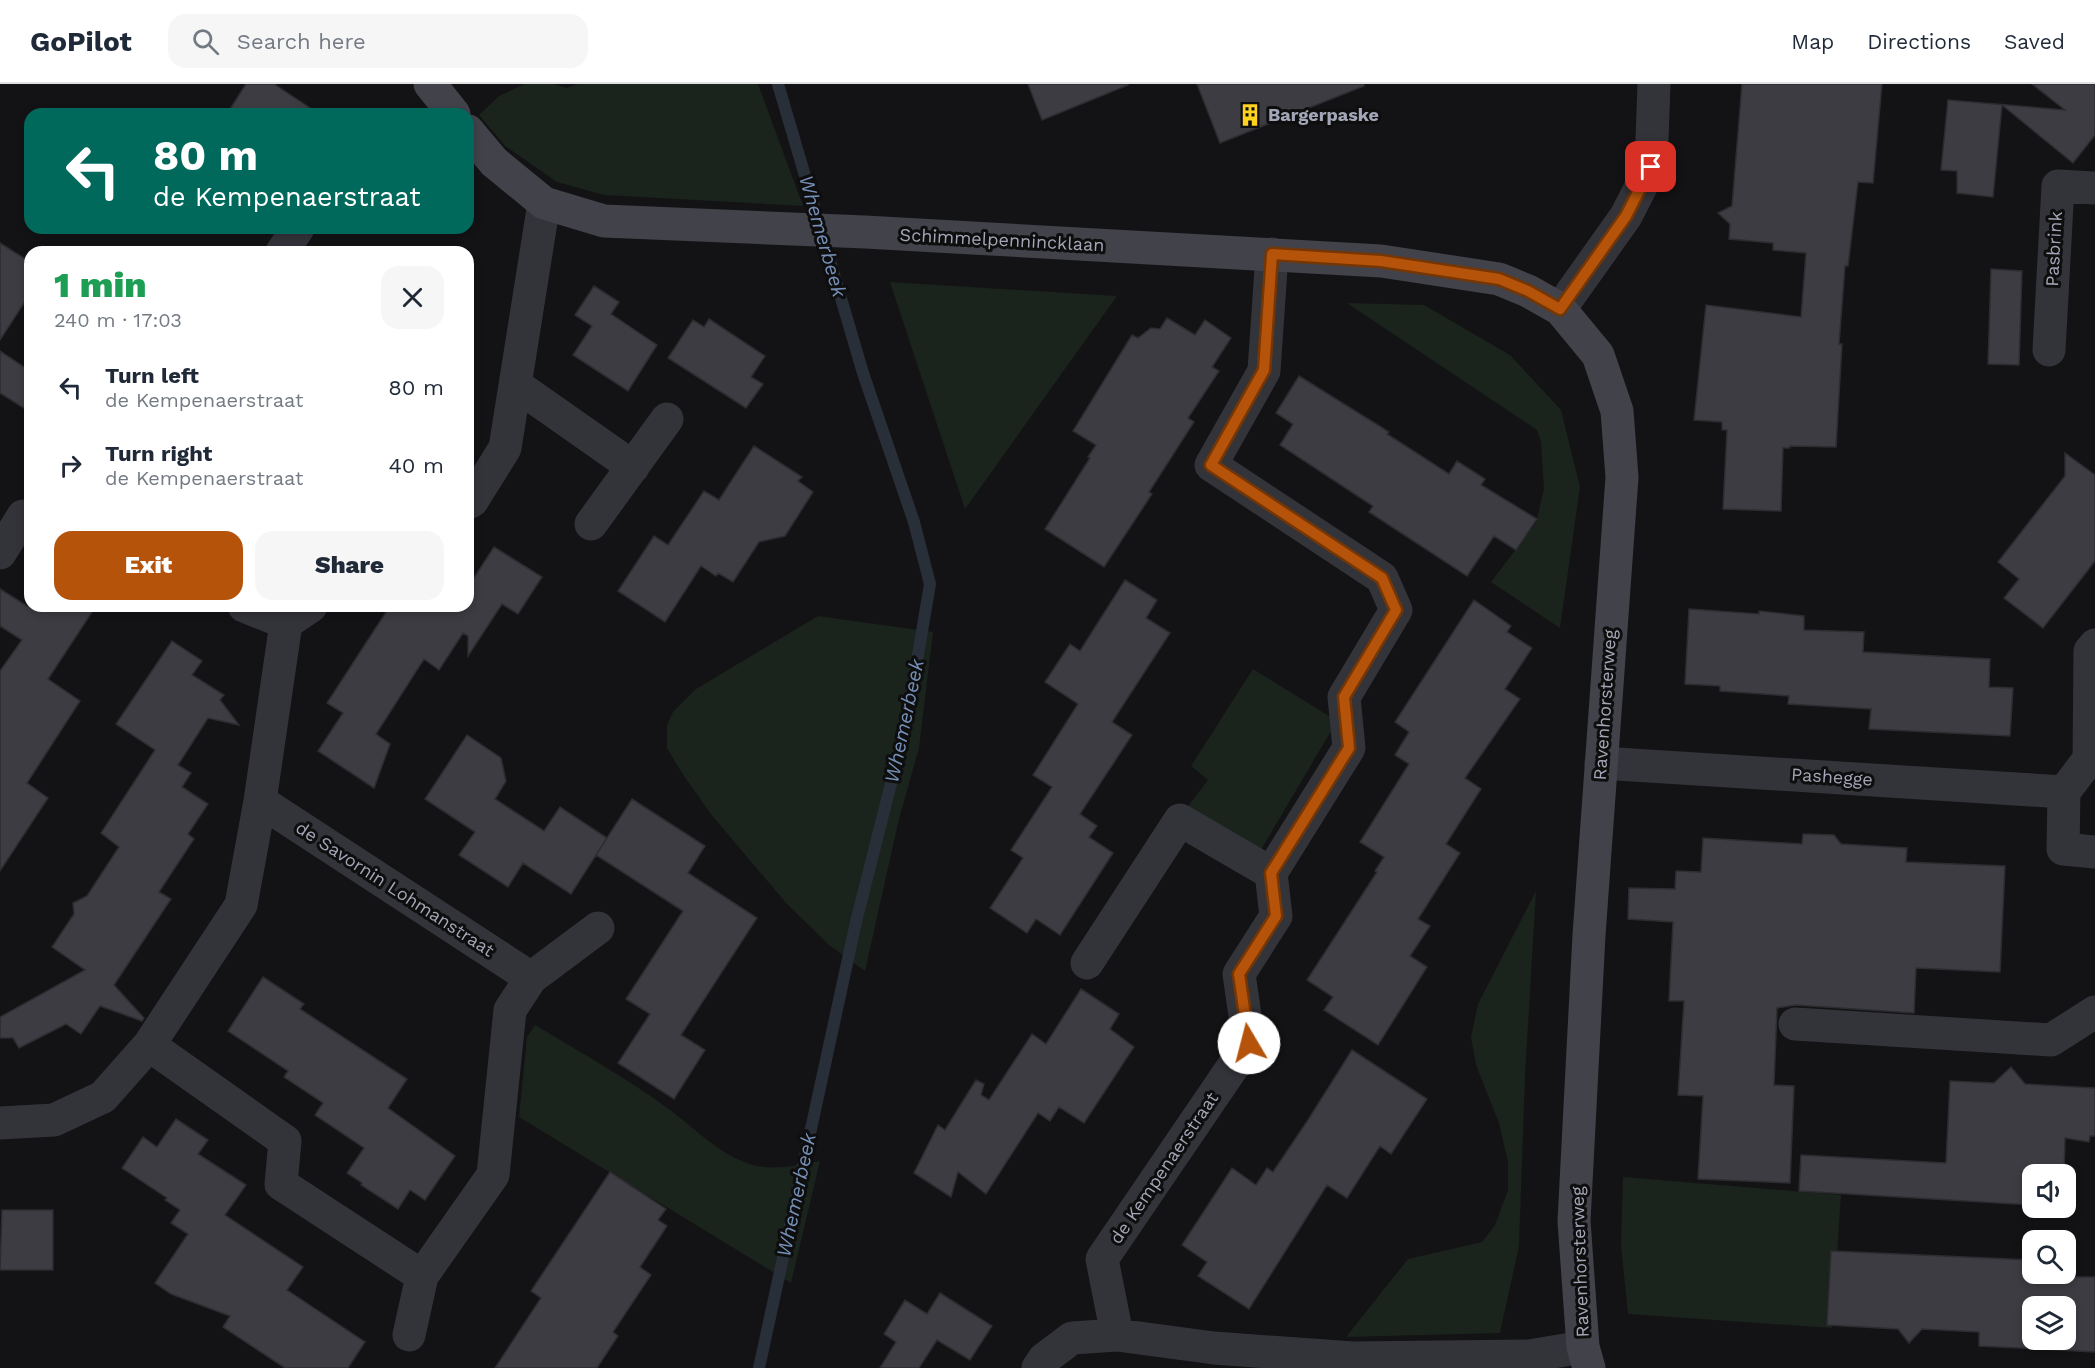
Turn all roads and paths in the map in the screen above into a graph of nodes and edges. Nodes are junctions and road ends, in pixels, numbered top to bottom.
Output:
1 (430, 84) edge
2 (1654, 84) edge
3 (449, 108) edge
4 (474, 138) edge
5 (2095, 188) edge
6 (544, 203) junction
7 (1272, 254) junction
8 (1560, 309) junction
9 (2049, 350) dead end
10 (516, 385) junction
11 (667, 419) dead end
12 (633, 467) junction
13 (474, 498) edge
14 (18, 512) edge
15 (591, 524) dead end
16 (0, 553) edge
17 (281, 612) edge
18 (299, 615) edge
19 (2095, 645) edge
20 (1601, 762) junction
21 (2064, 792) junction
22 (260, 801) junction
23 (2095, 852) edge
24 (1271, 873) junction
25 (598, 928) dead end
26 (1088, 963) dead end
27 (531, 978) junction
28 (2095, 1012) edge
29 (1795, 1024) dead end
30 (149, 1045) junction
31 (0, 1123) edge
32 (422, 1276) junction
33 (409, 1335) dead end
34 (1117, 1335) junction
35 (1586, 1358) edge
36 (1038, 1368) edge

1 - 3 street
2 - 8 street
4 - 6 street, Schimmelpennincklaan
5 - 9 street, Pasbrink
6 - 7 street, Schimmelpennincklaan
6 - 10 street
7 - 8 street, Schimmelpennincklaan
7 - 24 street
8 - 20 street, Ravenhorsterweg
10 - 12 street
10 - 13 street
11 - 12 street
12 - 15 street
14 - 16 street
17 - 18 street
18 - 22 street
19 - 21 street
20 - 21 street, Pashegge
20 - 35 street, Ravenhorsterweg
21 - 23 street
22 - 27 street, de Savornin Lohmanstraat
22 - 30 street
24 - 26 street
24 - 34 street, de Kempenaerstraat
25 - 27 street
27 - 32 street
28 - 29 street
30 - 31 street
30 - 32 street
32 - 33 street
34 - 35 street
34 - 36 street

